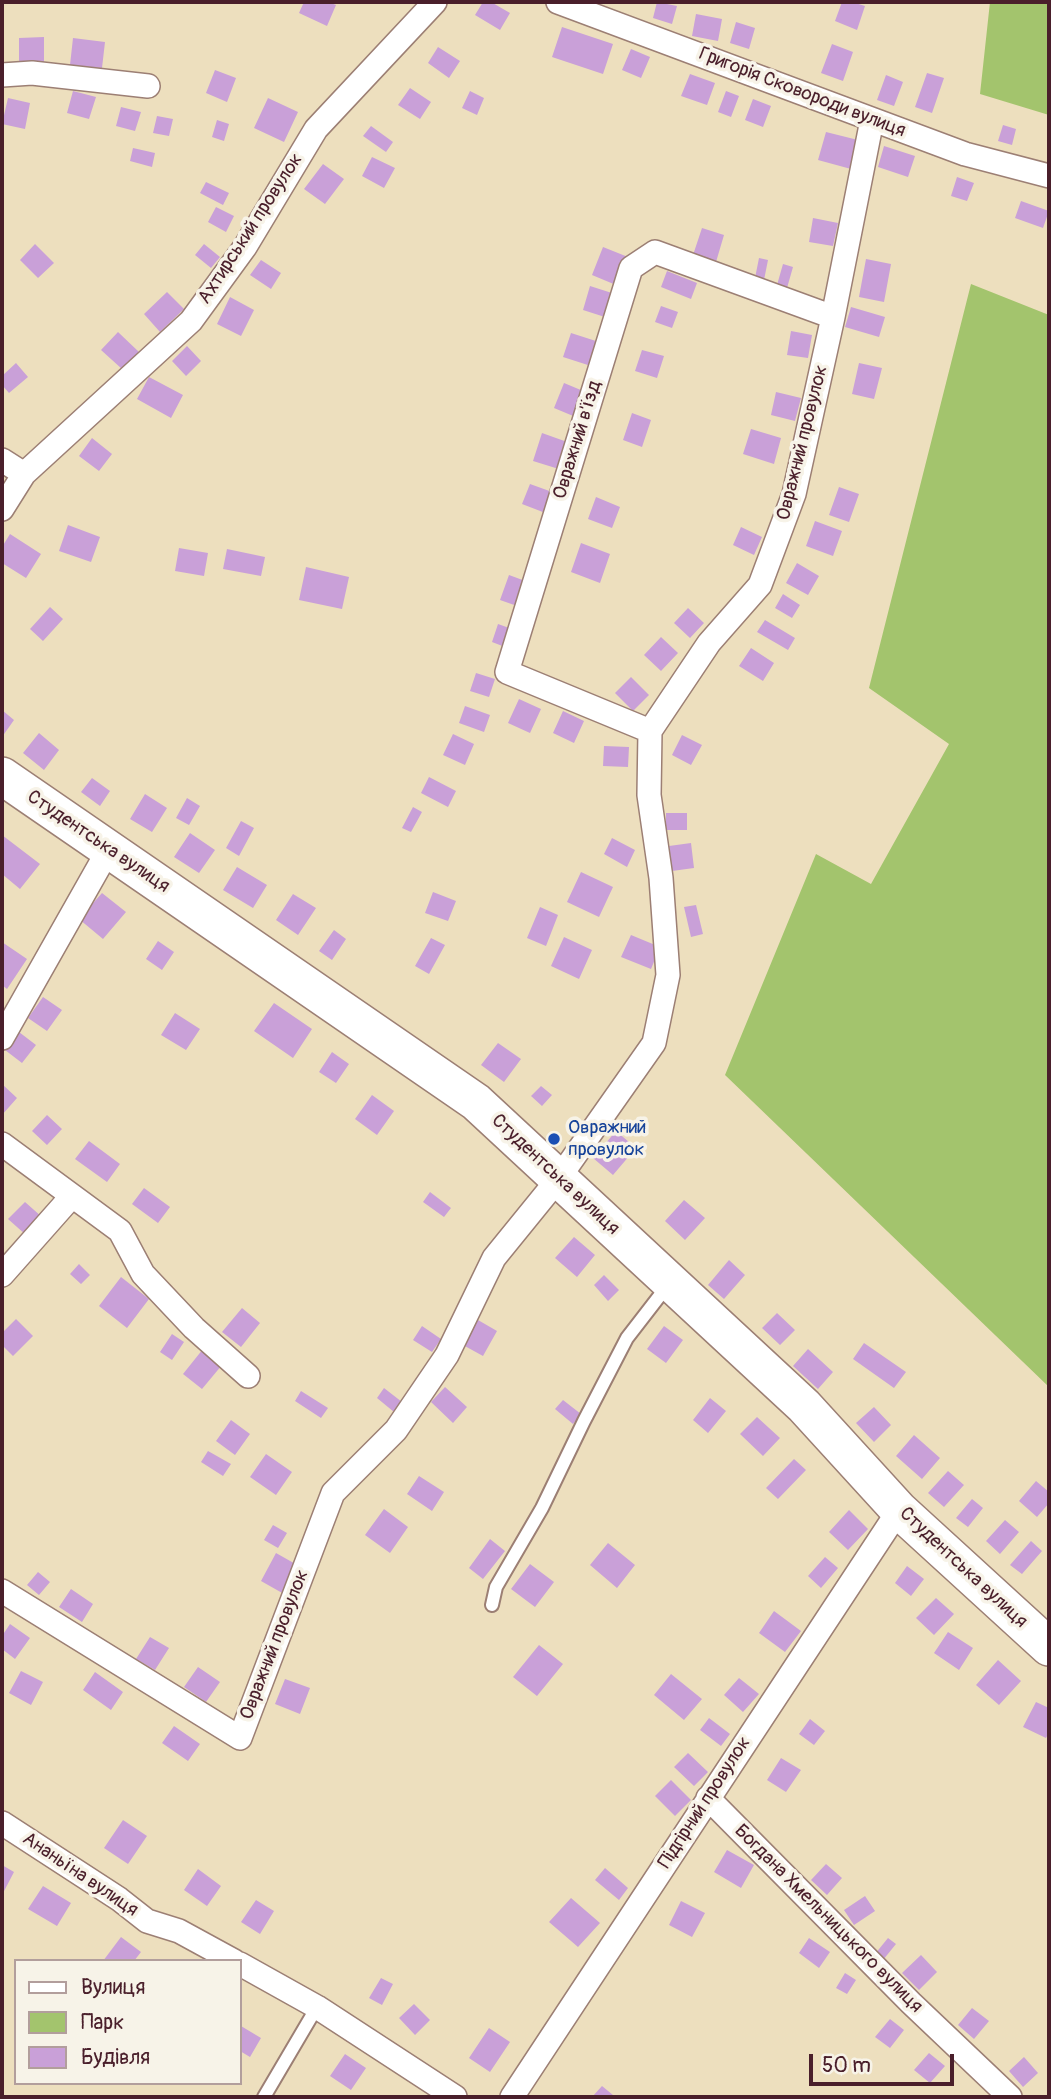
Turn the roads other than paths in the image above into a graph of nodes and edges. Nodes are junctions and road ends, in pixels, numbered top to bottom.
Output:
1 (435, 2) edge
2 (558, 2) edge
3 (2, 75) edge
4 (148, 86) dead end
5 (872, 120) junction
6 (1049, 176) edge
7 (833, 317) junction
8 (2, 460) edge
9 (24, 474) junction
10 (2, 509) edge
11 (650, 731) junction
12 (2, 776) edge
13 (109, 849) junction
14 (2, 1038) edge
15 (2, 1144) edge
16 (559, 1178) junction
17 (72, 1196) junction
18 (2, 1275) edge
19 (670, 1282) junction
20 (248, 1376) dead end
21 (899, 1510) junction
22 (2, 1591) edge
23 (492, 1605) dead end
24 (1049, 1647) edge
25 (708, 1798) junction
26 (2, 1824) edge
27 (230, 1959) edge
28 (242, 1965) edge
29 (317, 2007) junction
30 (264, 2097) edge
31 (455, 2097) edge
32 (512, 2097) edge
33 (1010, 2097) edge

1 - 9 street, Ахтирський провулок
2 - 5 street, Григорія Сковороди вулиця
3 - 4 street
5 - 6 street, Григорія Сковороди вулиця
5 - 7 street, Овражний провулок
7 - 11 street, Овражний провулок
7 - 11 street, Овражний в'їзд
8 - 9 street
9 - 10 street, Ахтирський провулок
11 - 16 street, Овражний провулок
12 - 13 main road, Студентська вулиця
13 - 14 street
13 - 16 main road, Студентська вулиця
15 - 17 street
16 - 19 main road, Студентська вулиця
16 - 22 street, Овражний провулок
17 - 18 street
17 - 20 street
19 - 21 main road, Студентська вулиця
19 - 23 lane
21 - 24 main road, Студентська вулиця
21 - 25 street, Підгірний провулок
25 - 32 street, Підгірний провулок
25 - 33 street, Богдана Хмельницького вулиця
26 - 27 street, Ананьїна вулиця
28 - 29 street
29 - 30 lane
29 - 31 street

